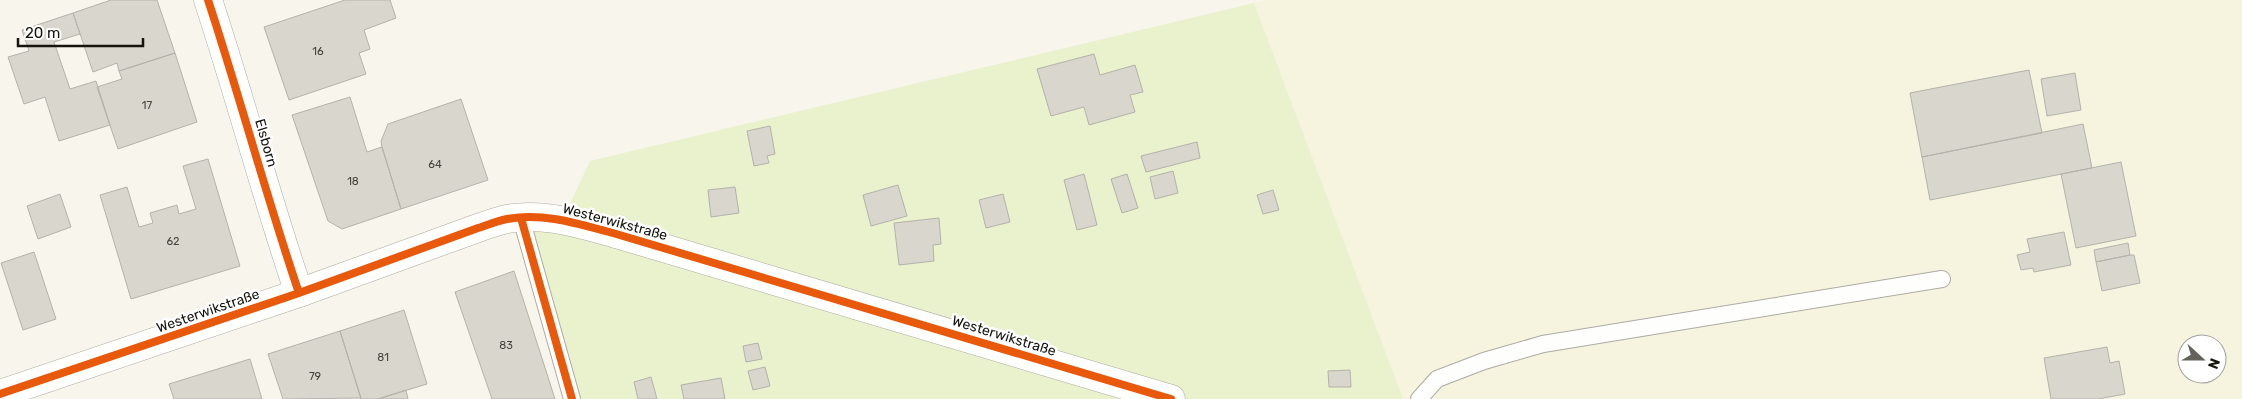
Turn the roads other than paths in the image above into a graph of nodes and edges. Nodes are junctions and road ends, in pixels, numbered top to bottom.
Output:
1 (208, 0) edge
2 (521, 218) junction
3 (1942, 279) dead end
4 (299, 293) junction
5 (0, 394) edge
6 (572, 399) edge
7 (1171, 399) edge
8 (1420, 399) edge

1 - 4 street, Elsborn
2 - 4 street, Westerwikstraße
2 - 6 lane
2 - 7 street, Westerwikstraße
3 - 8 lane
4 - 5 street, Westerwikstraße

